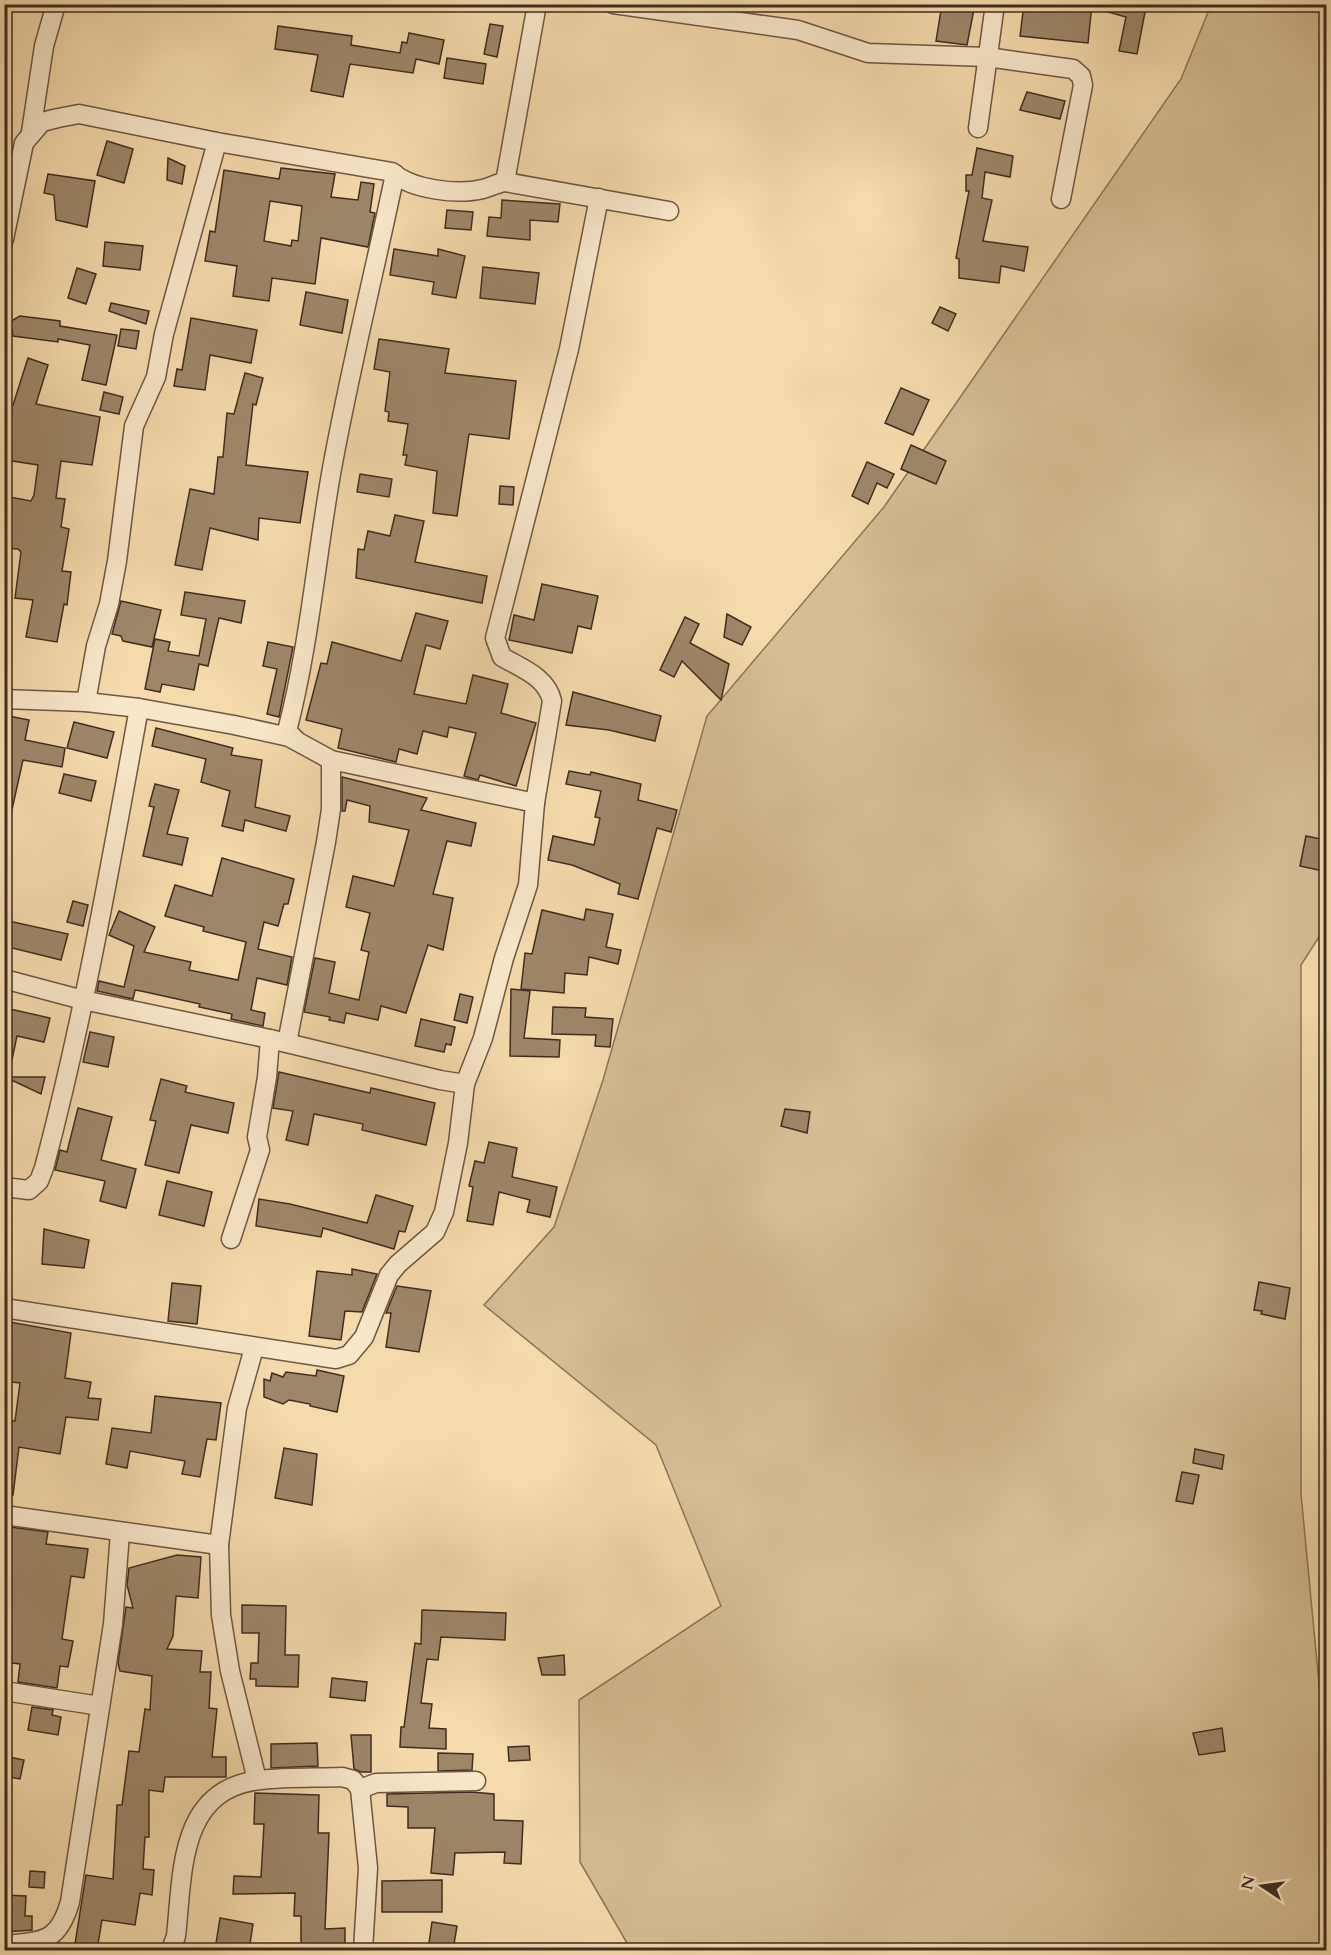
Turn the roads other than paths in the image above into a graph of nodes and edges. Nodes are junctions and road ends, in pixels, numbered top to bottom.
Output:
1 (56, 4) edge
2 (537, 4) edge
3 (612, 4) edge
4 (995, 4) edge
5 (987, 57) junction
6 (978, 128) dead end
7 (31, 132) junction
8 (217, 142) junction
9 (395, 174) junction
10 (505, 182) junction
11 (599, 198) junction
12 (1061, 199) dead end
13 (669, 211) dead end
14 (4, 239) edge
15 (4, 699) edge
16 (86, 702) junction
17 (139, 708) junction
18 (296, 740) junction
19 (331, 760) junction
20 (535, 803) junction
21 (4, 979) edge
22 (83, 1000) junction
23 (279, 1041) junction
24 (465, 1084) junction
25 (4, 1187) edge
26 (231, 1239) dead end
27 (4, 1308) edge
28 (254, 1348) junction
29 (4, 1515) edge
30 (120, 1533) junction
31 (219, 1545) junction
32 (4, 1691) edge
33 (100, 1706) junction
34 (257, 1780) junction
35 (476, 1781) dead end
36 (360, 1789) junction
37 (4, 1945) edge
38 (171, 1950) edge
39 (363, 1950) edge

1 - 7 street
2 - 10 street
3 - 5 street
4 - 5 street
5 - 6 street
5 - 12 street
7 - 8 street
7 - 14 street
8 - 9 street
8 - 16 street
9 - 10 street
9 - 18 street
10 - 11 street
11 - 13 street
11 - 20 street
15 - 16 street
16 - 17 street
17 - 18 street
17 - 22 street
18 - 19 street
19 - 20 street
19 - 23 street
20 - 24 street
21 - 22 street
22 - 23 street
22 - 25 street
23 - 24 street
23 - 26 street
24 - 28 street
27 - 28 street
28 - 31 street
29 - 30 street
30 - 31 street
30 - 33 street
31 - 34 street
32 - 33 street
33 - 37 street
34 - 36 street
34 - 38 street
35 - 36 street
36 - 39 street

